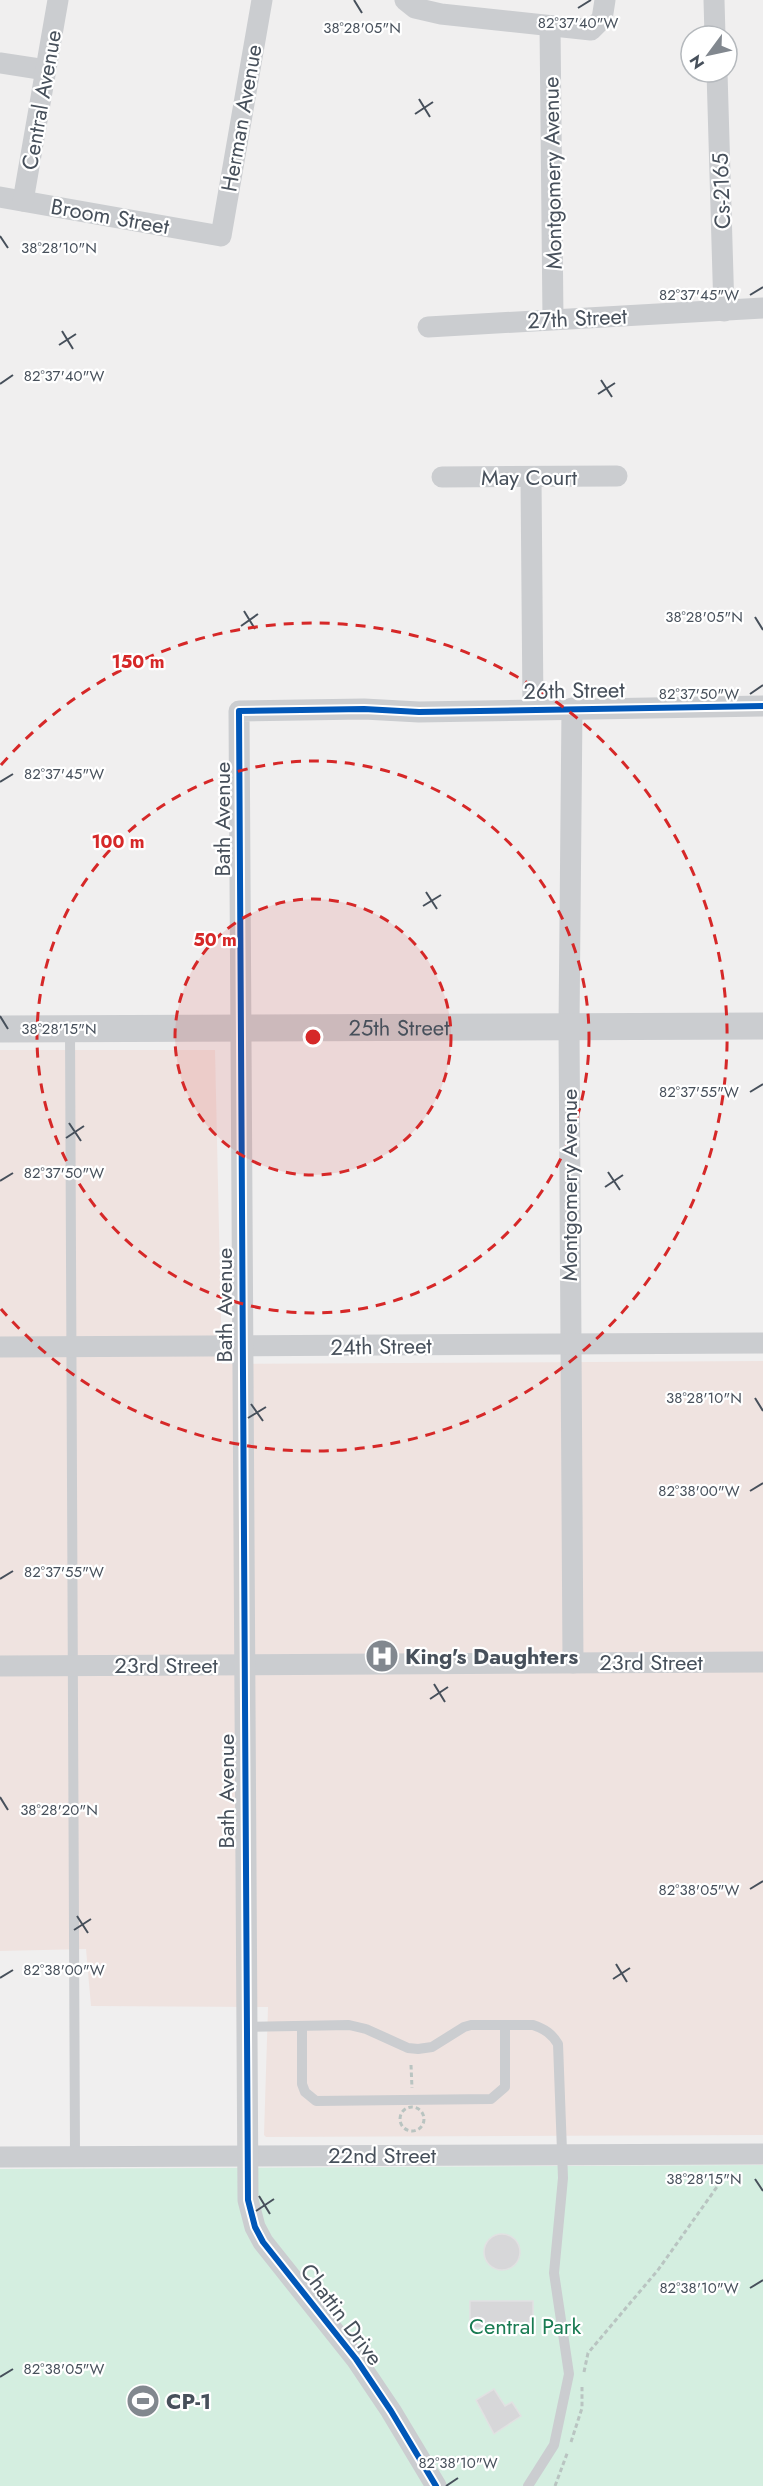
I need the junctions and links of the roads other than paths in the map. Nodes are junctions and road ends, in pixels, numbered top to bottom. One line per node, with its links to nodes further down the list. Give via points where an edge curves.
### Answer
1 (58, 0): 9 (street, Central Avenue)
2 (262, 0): 13 (street, Herman Avenue)
3 (605, 0): 7 (street, via 602,19 591,30)
4 (714, 0): 6 (street)
5 (407, 1): 7 (street, via 415,8 441,14)
6 (715, 24)
7 (550, 26): 16 (street, Montgomery Avenue)
8 (0, 63): 9 (street)
9 (46, 70): 12 (street, Central Avenue)
10 (717, 84): 15 (street, Cs-2165)
11 (0, 196): 12 (street, Broom Street)
12 (23, 201): 13 (street, Broom Street)
13 (221, 236)
14 (763, 308): 15 (street, 27th Street)
15 (724, 311): 16 (street, 27th Street)
16 (553, 320): 17 (street, 27th Street)
17 (428, 327)
18 (617, 476): 20 (street, May Court)
19 (442, 477): 20 (street, May Court)
20 (531, 478): 23 (street)
21 (763, 706): 22 (street, 26th Street)
22 (572, 708): 23 (street, 26th Street); 26 (street, Montgomery Avenue)
23 (532, 709): 24 (street, 26th Street)
24 (494, 710): 29 (street, Bath Avenue, via 239,711)
25 (763, 1026): 26 (street, 25th Street)
26 (569, 1027): 29 (street, 25th Street); 31 (street, Montgomery Avenue)
27 (0, 1029): 28 (street, 25th Street)
28 (70, 1029): 29 (street, 25th Street); 32 (lane)
29 (240, 1029): 34 (street, Bath Avenue)
30 (763, 1343): 31 (street, 24th Street)
31 (570, 1344): 34 (street, 24th Street); 36 (street, Montgomery Avenue)
32 (72, 1346): 33 (street, 24th Street); 34 (street, 24th Street); 39 (lane)
33 (0, 1347)
34 (243, 1347): 37 (street, Bath Avenue)
35 (763, 1662): 36 (street, 23rd Street)
36 (573, 1663): 37 (street, 23rd Street)
37 (244, 1665): 39 (street, 23rd Street); 42 (street, Bath Avenue)
38 (0, 1666): 39 (street, 23rd Street)
39 (74, 1666): 45 (lane)
40 (505, 2025): 41 (lane, via 464,2027 441,2043 418,2049 349,2025); 41 (lane, via 505,2087 492,2099 316,2101 302,2084); 46 (lane, via 543,2028 558,2044)
41 (302, 2026): 42 (lane)
42 (246, 2027): 44 (street, Bath Avenue)
43 (763, 2154): 46 (street, 22nd Street)
44 (246, 2155): 45 (street, 22nd Street); 46 (street, 22nd Street); 48 (street, Chattin Drive, via 248,2200 263,2242 356,2360)
45 (75, 2156): 47 (street, 22nd Street)
46 (563, 2156): 49 (lane, via 554,2273 569,2374 554,2445)
47 (0, 2157)
48 (436, 2486)
49 (528, 2486)

